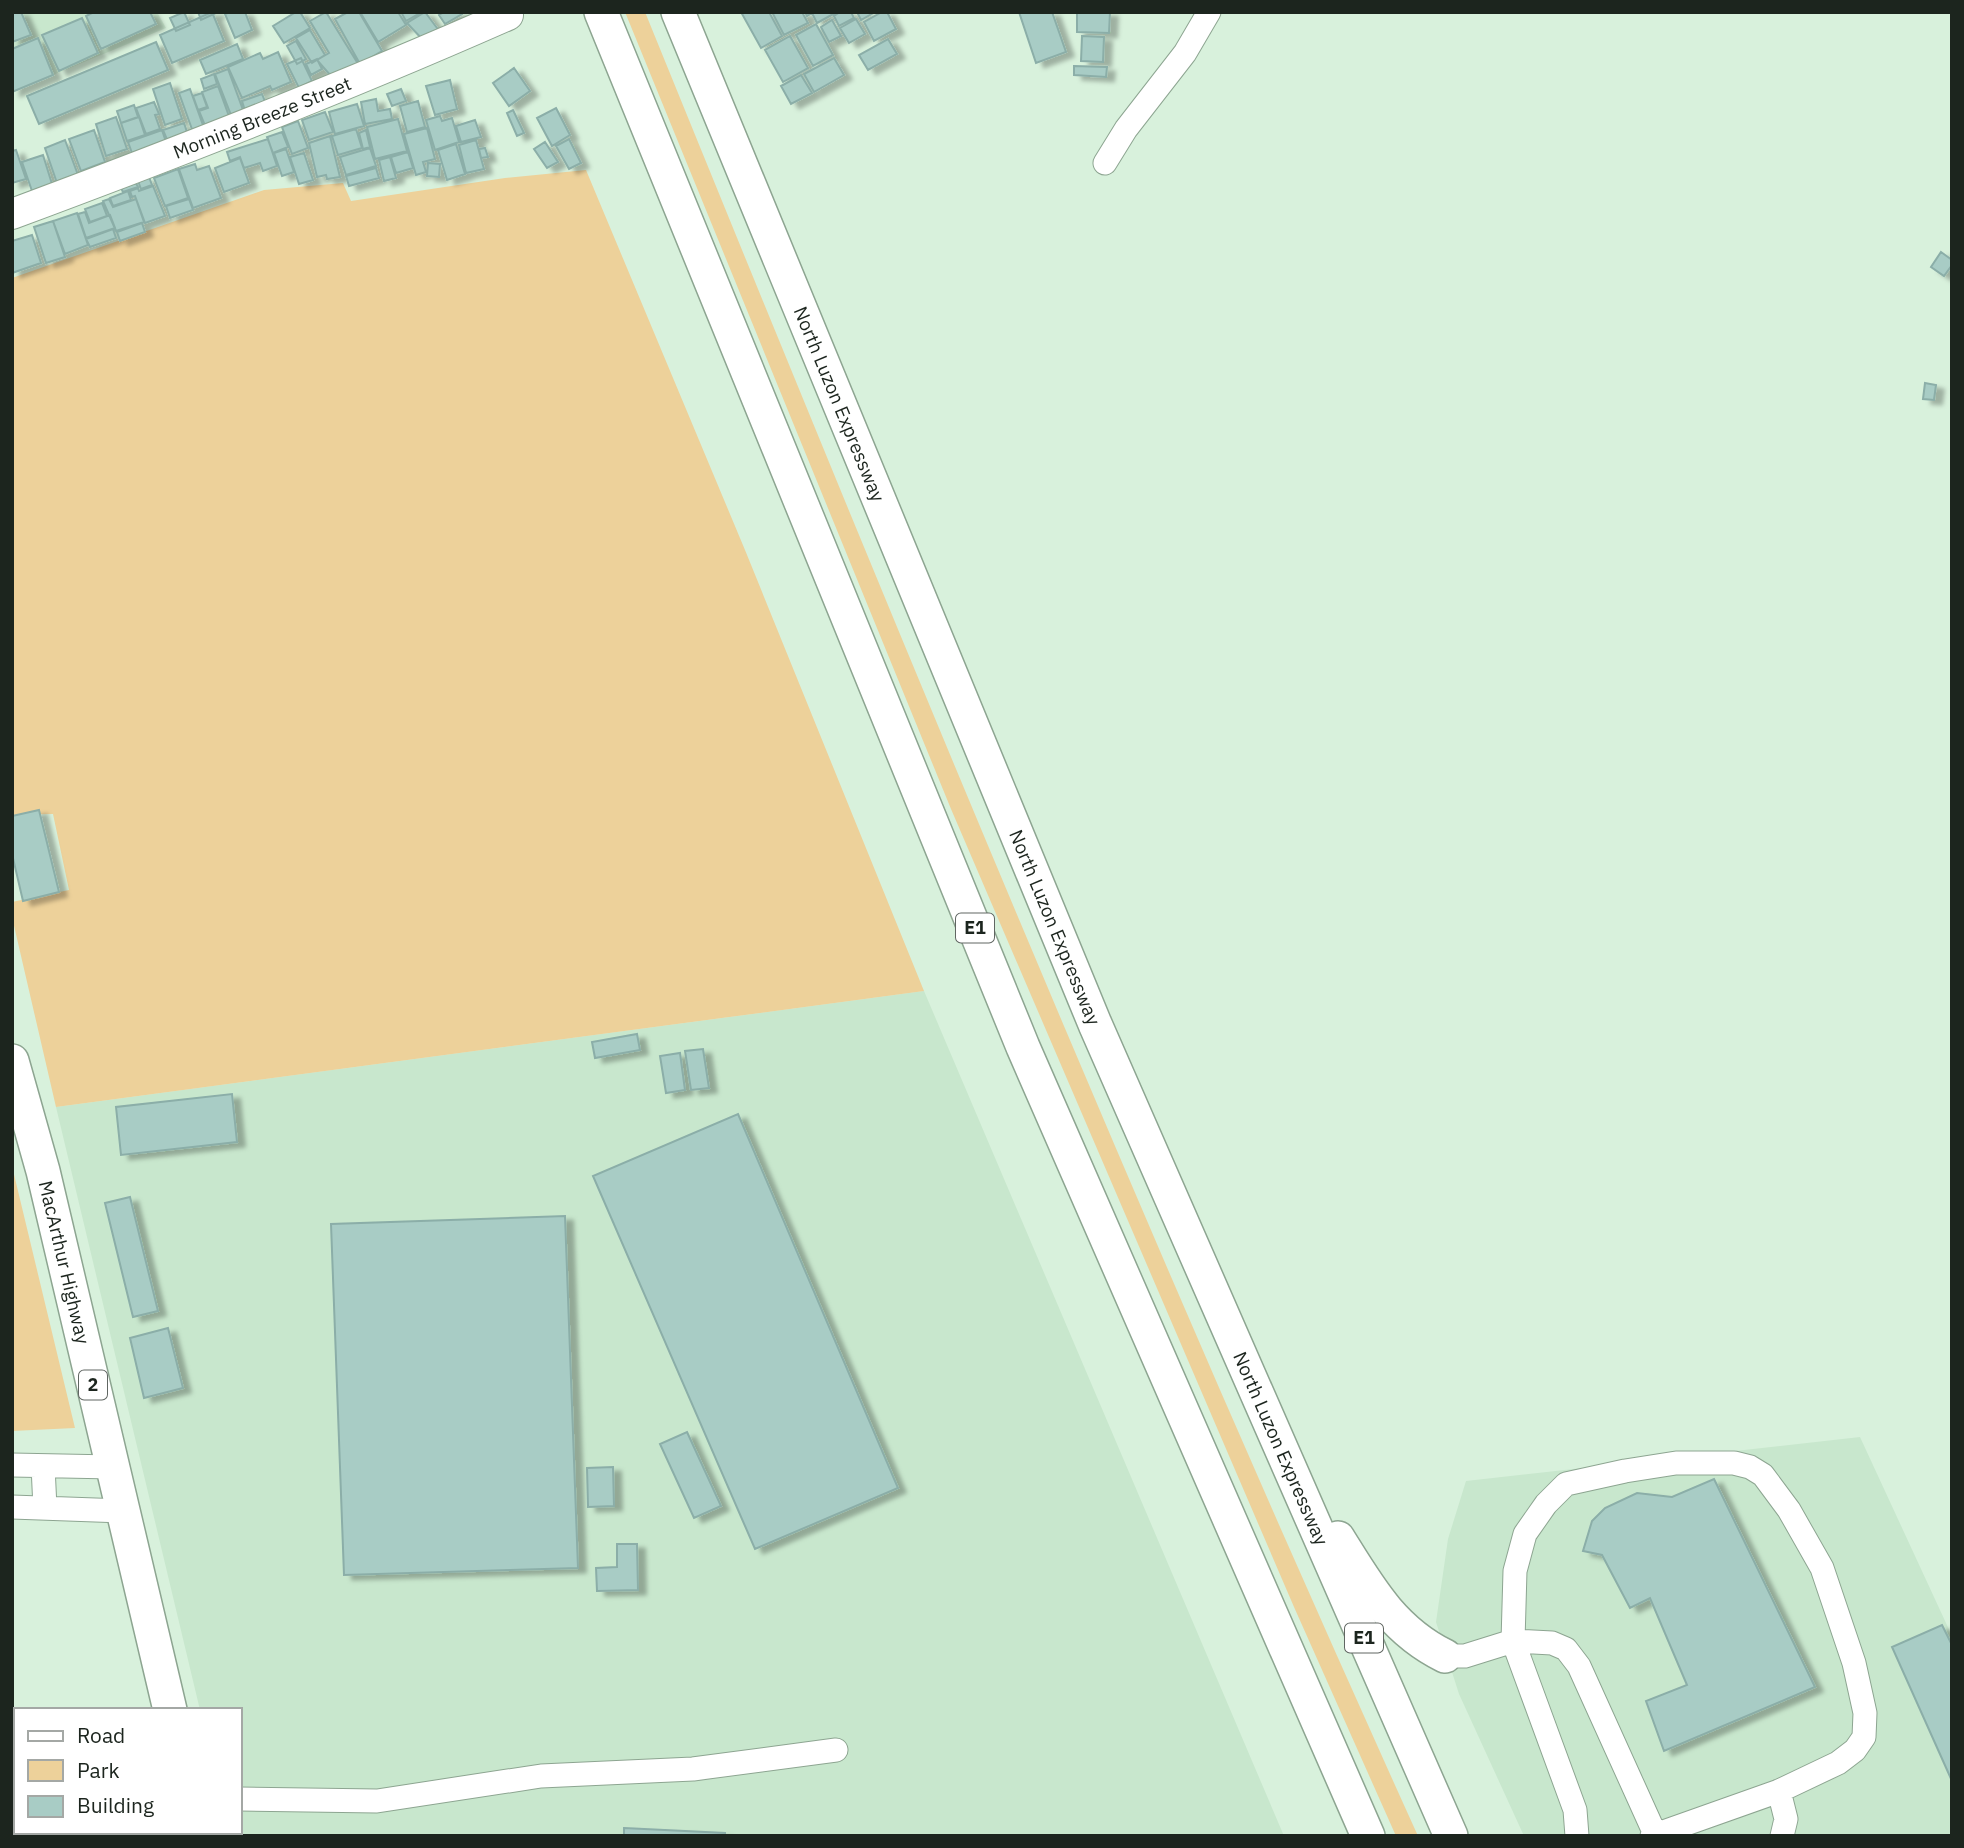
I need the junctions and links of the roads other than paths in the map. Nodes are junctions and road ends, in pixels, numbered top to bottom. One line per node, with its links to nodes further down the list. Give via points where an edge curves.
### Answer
1 (601, 12): 23 (highway, E1, via 1023,1047)
2 (678, 12): 9 (highway, North Luzon Expressway / E1, via 1034,880)
3 (1209, 12): 6 (street)
4 (508, 15): 5 (main road, Morning Breeze Street)
5 (474, 20): 7 (main road, Morning Breeze Street, via 331,91)
6 (1105, 163)
7 (12, 214)
8 (12, 1061): 12 (highway, MacArthur Highway / 2, via 43,1171)
9 (1277, 1441): 17 (highway, via 1384,1610 1422,1645); 24 (highway, North Luzon Expressway / E1)
10 (12, 1465): 11 (street)
11 (43, 1466): 12 (street); 14 (street)
12 (113, 1467): 15 (highway, MacArthur Highway / 2)
13 (12, 1507): 14 (street)
14 (46, 1508): 15 (street)
15 (123, 1511): 18 (highway, MacArthur Highway / 2)
16 (1513, 1640): 17 (street, via 1465,1656); 20 (street, via 1515,1571 1525,1534 1566,1484 1706,1461 1750,1467 1763,1475 1789,1510 1822,1568 1854,1663 1865,1713 1864,1737 1855,1750); 22 (street, via 1552,1643 1566,1649 1579,1666); 25 (street, via 1574,1810)
17 (1445, 1656)
18 (170, 1708)
19 (836, 1750): 21 (street, via 693,1769 541,1776 377,1801)
20 (1779, 1791): 22 (street); 26 (street, via 1786,1819)
21 (242, 1799)
22 (1654, 1835)
23 (1368, 1836)
24 (1451, 1836)
25 (1577, 1836)
26 (1782, 1836)

